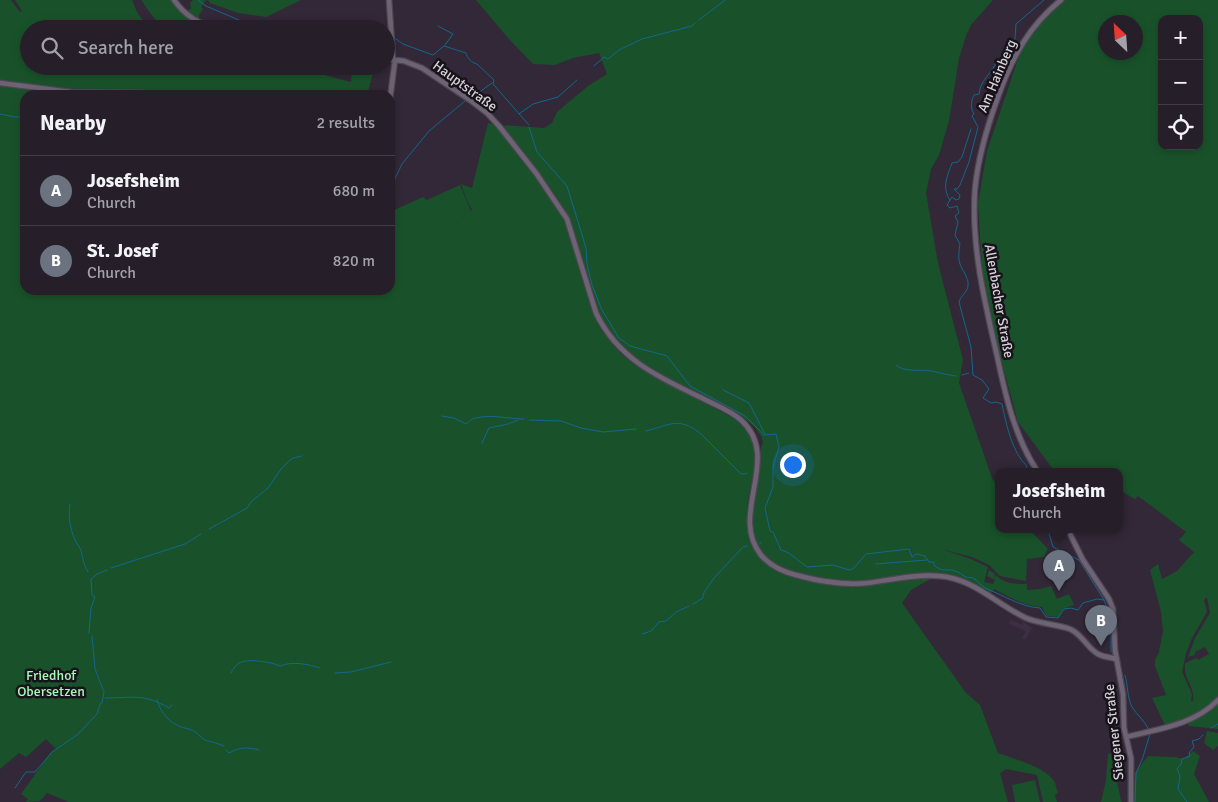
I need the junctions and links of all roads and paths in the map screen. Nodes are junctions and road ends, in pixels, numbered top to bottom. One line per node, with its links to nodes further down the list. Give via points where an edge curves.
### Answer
1 (174, 0): 4 (main road)
2 (389, 0): 5 (main road)
3 (1061, 0): 11 (main road, Am Hainberg, via 1034,25 1015,57 1002,85)
4 (194, 20)
5 (390, 20)
6 (395, 60): 14 (main road, Hauptstraße, via 422,68 470,100 487,113 519,151 567,220 596,313 612,339 627,355 676,386 733,414 748,427 757,446 758,467 750,523 758,551 767,561 791,574 830,582 865,583 932,575 958,580 1027,618 1070,630 1098,654)
7 (392, 75): 10 (main road)
8 (0, 83): 9 (main road)
9 (55, 90)
10 (391, 90)
11 (978, 173): 12 (main road, Allenbacher Straße, via 975,215 980,268 998,363 1017,431)
12 (1036, 468)
13 (1070, 533): 14 (main road, via 1113,609)
14 (1116, 659): 16 (main road, Siegener Straße, via 1124,694)
15 (1218, 700): 16 (main road, via 1195,718)
16 (1126, 737): 17 (main road, Siegener Straße, via 1131,758)
17 (1130, 802)

